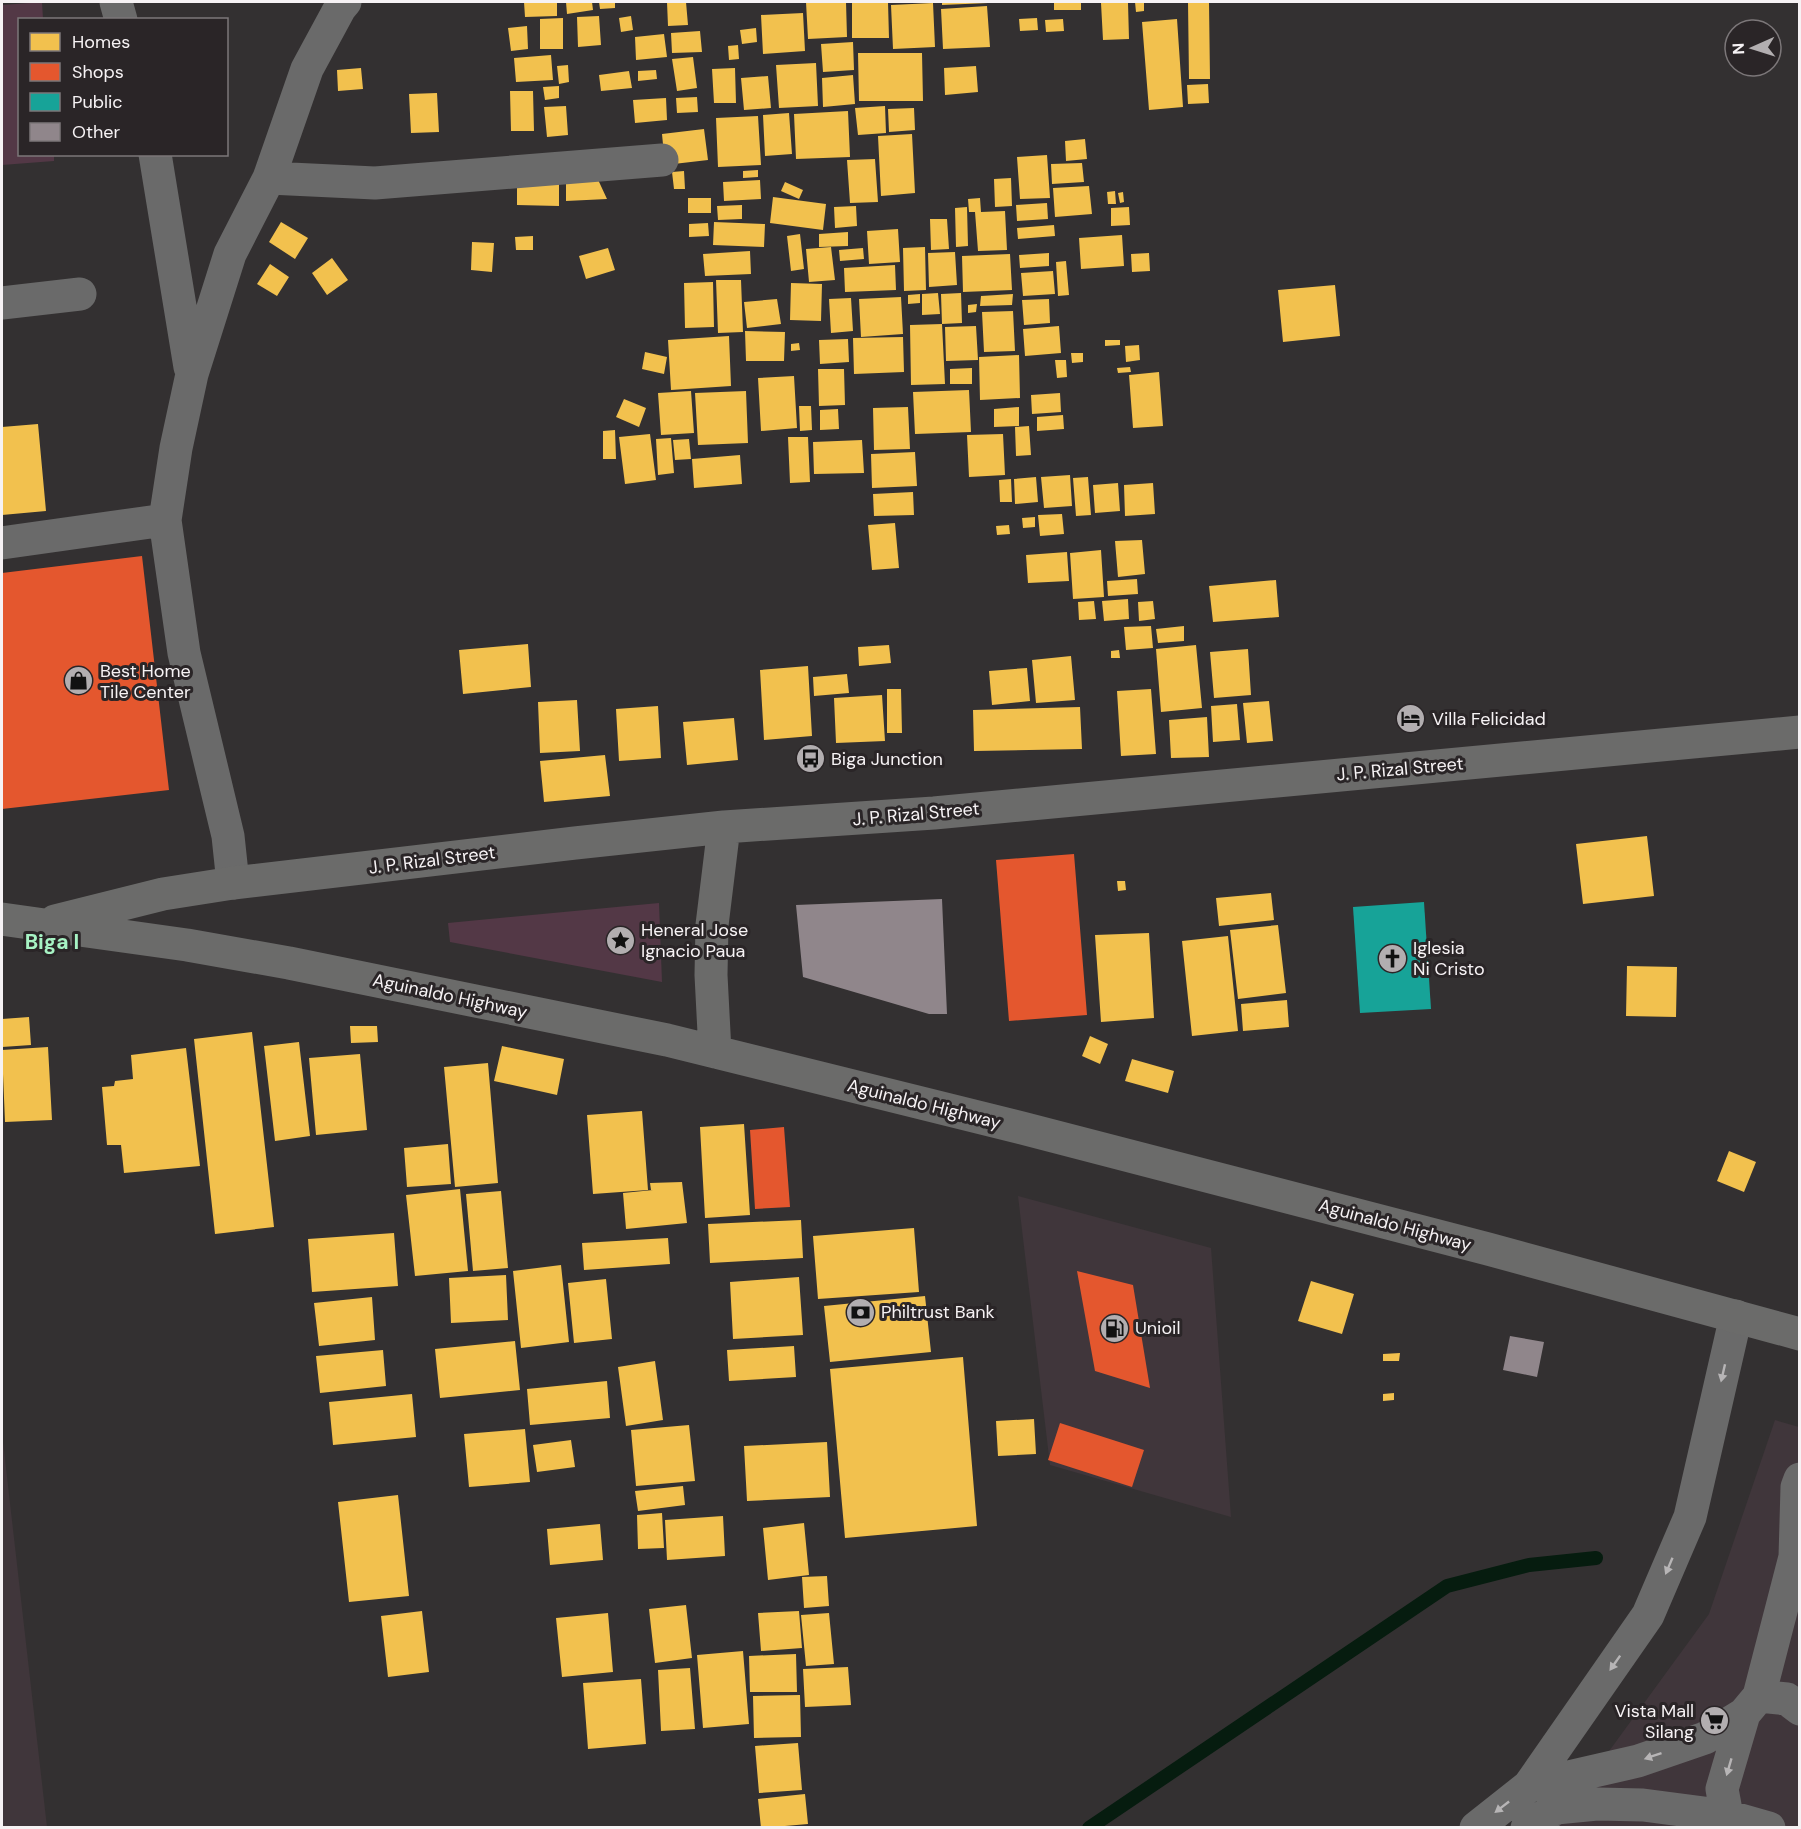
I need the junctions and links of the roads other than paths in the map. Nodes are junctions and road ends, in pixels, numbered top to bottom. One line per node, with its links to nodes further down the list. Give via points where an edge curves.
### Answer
1 (116, 2): 3 (street)
2 (345, 2): 6 (street, via 307,69)
3 (120, 18)
4 (155, 156): 9 (street)
5 (662, 160): 6 (street, via 375,183)
6 (269, 178): 9 (street, via 230,254)
7 (80, 294): 8 (street)
8 (2, 303)
9 (192, 374): 10 (street)
10 (165, 520): 11 (street); 14 (street, via 184,653 228,836)
11 (2, 543)
12 (1800, 732): 13 (main road, J. P. Rizal Street, via 946,812)
13 (724, 827): 14 (main road, J. P. Rizal Street); 18 (main road, via 712,925)
14 (233, 883): 16 (main road, J. P. Rizal Street, via 163,894)
15 (2, 919): 16 (main road, Aguinaldo Highway)
16 (37, 926): 17 (main road, Aguinaldo Highway); 18 (main road, Aguinaldo Highway, via 289,963)
17 (2, 936)
18 (715, 1052): 19 (main road, Aguinaldo Highway)
19 (1736, 1316): 20 (main road, Aguinaldo Highway); 25 (street, one-way to 25, via 1690,1517 1648,1615)
20 (1800, 1334)
21 (1800, 1479): 22 (street)
22 (1797, 1553): 23 (street)
23 (1752, 1705): 24 (street, via 1787,1699); 25 (street, one-way to 25, via 1705,1738 1638,1761); 26 (street, one-way to 26, via 1722,1789)
24 (1800, 1709)
25 (1528, 1786): 27 (street, one-way to 27)
26 (1727, 1816): 28 (street, via 1643,1804 1597,1804 1556,1808); 29 (street)
27 (1476, 1827)
28 (1527, 1827)
29 (1769, 1827)

